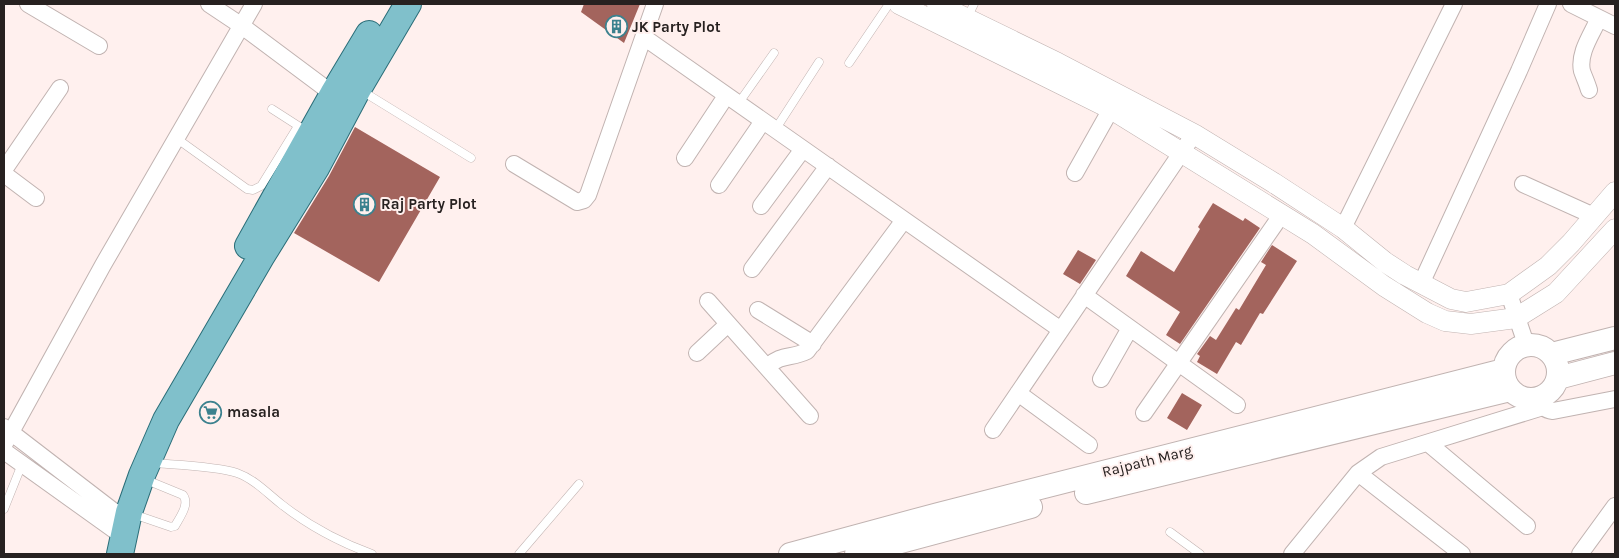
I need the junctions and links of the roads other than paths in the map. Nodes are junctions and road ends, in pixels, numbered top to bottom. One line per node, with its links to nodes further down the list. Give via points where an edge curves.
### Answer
1 (28, 4): 18 (street)
2 (209, 4): 15 (street)
3 (254, 4): 15 (street)
4 (387, 4): 24 (main road)
5 (408, 4): 24 (main road)
6 (656, 4): 17 (street)
7 (889, 4): 21 (lane)
8 (899, 4): 14 (street)
9 (937, 4): 14 (street)
10 (1454, 4): 49 (street)
11 (1548, 4): 52 (street)
12 (1571, 4): 13 (street)
13 (1596, 12): 16 (street); 23 (street, via 1581,62)
14 (967, 19): 27 (street); 30 (street)
15 (242, 26): 24 (street); 31 (street)
16 (1615, 26)
17 (644, 38): 25 (street); 36 (street, via 584,200 577,202)
18 (99, 46)
19 (774, 53): 25 (lane)
20 (819, 62): 28 (lane)
21 (849, 63)
22 (60, 88): 38 (street)
23 (1589, 90)
24 (346, 91): 29 (main road); 34 (lane); 83 (main road, via 316,168 166,420)
25 (732, 100): 28 (street); 35 (street)
26 (272, 109): 29 (lane)
27 (1111, 109): 33 (street); 39 (street)
28 (769, 125): 32 (street); 42 (street)
29 (304, 130): 31 (lane, via 261,186 253,190 247,189); 88 (main road, via 142,431 127,467)
30 (1194, 134): 33 (street); 49 (street)
31 (176, 138): 80 (street)
32 (803, 149): 37 (street); 45 (street)
33 (1182, 152): 46 (street); 54 (street)
34 (471, 158)
35 (685, 158)
36 (514, 164)
37 (828, 166): 48 (street); 51 (street)
38 (4, 170)
39 (1075, 173)
40 (4, 174): 44 (street)
41 (1523, 184): 47 (street)
42 (719, 185)
43 (1615, 192): 47 (street)
44 (36, 198)
45 (761, 206)
46 (1282, 214): 57 (street, via 1384,286 1445,321 1471,324); 66 (street)
47 (1594, 216): 53 (street, via 1548,266)
48 (904, 220): 60 (street); 62 (street)
49 (1343, 228): 52 (street, via 1385,262)
50 (1615, 229): 57 (street, via 1556,293)
51 (752, 269)
52 (1421, 284): 53 (street, via 1451,299 1466,302)
53 (1509, 294): 57 (street)
54 (1084, 295): 59 (street); 60 (street)
55 (708, 301): 58 (street)
56 (758, 310): 62 (street)
57 (1516, 318): 63 (street)
58 (728, 324): 64 (street); 68 (street)
59 (1130, 328): 66 (street); 70 (street)
60 (1061, 330): 72 (street)
61 (1615, 338): 65 (main road)
62 (813, 344): 68 (street, via 807,351 775,360)
63 (1526, 344): 65 (main road, via 1539,345); 71 (main road, via 1513,351 1505,363)
64 (697, 353)
65 (1552, 354): 69 (main road, via 1558,364)
66 (1179, 363): 75 (street); 76 (street)
67 (1615, 363): 69 (main road)
68 (767, 367): 77 (street)
69 (1558, 378): 74 (main road)
70 (1101, 379)
71 (1507, 380): 74 (main road, via 1523,398); 95 (main road, Rajpath Marg, via 938,514); 96 (main road, Rajpath Marg)
72 (1018, 392): 78 (street); 81 (street)
73 (1615, 399): 74 (street, via 1553,411 1546,410)
74 (1541, 403): 79 (street)
75 (1237, 405)
76 (1144, 413)
77 (810, 416)
78 (993, 430)
79 (1428, 443): 84 (street, via 1381,457); 89 (street)
80 (5, 444): 82 (street); 88 (street)
81 (1089, 445)
82 (22, 464): 87 (lane); 88 (street)
83 (145, 471): 88 (main road); 88 (lane, via 183,495 186,504 175,526); 91 (lane, via 224,470 244,476 316,528)
84 (1358, 473): 98 (street); 99 (street)
85 (579, 484): 94 (lane)
86 (1615, 506): 100 (street)
87 (4, 509)
88 (120, 526): 92 (main road)
89 (1527, 526)
90 (1170, 532): 97 (lane)
91 (363, 553): 93 (lane)
92 (102, 554)
93 (372, 554)
94 (519, 554)
95 (790, 554)
96 (856, 554)
97 (1200, 554)
98 (1292, 554)
99 (1462, 554)
100 (1580, 554)

